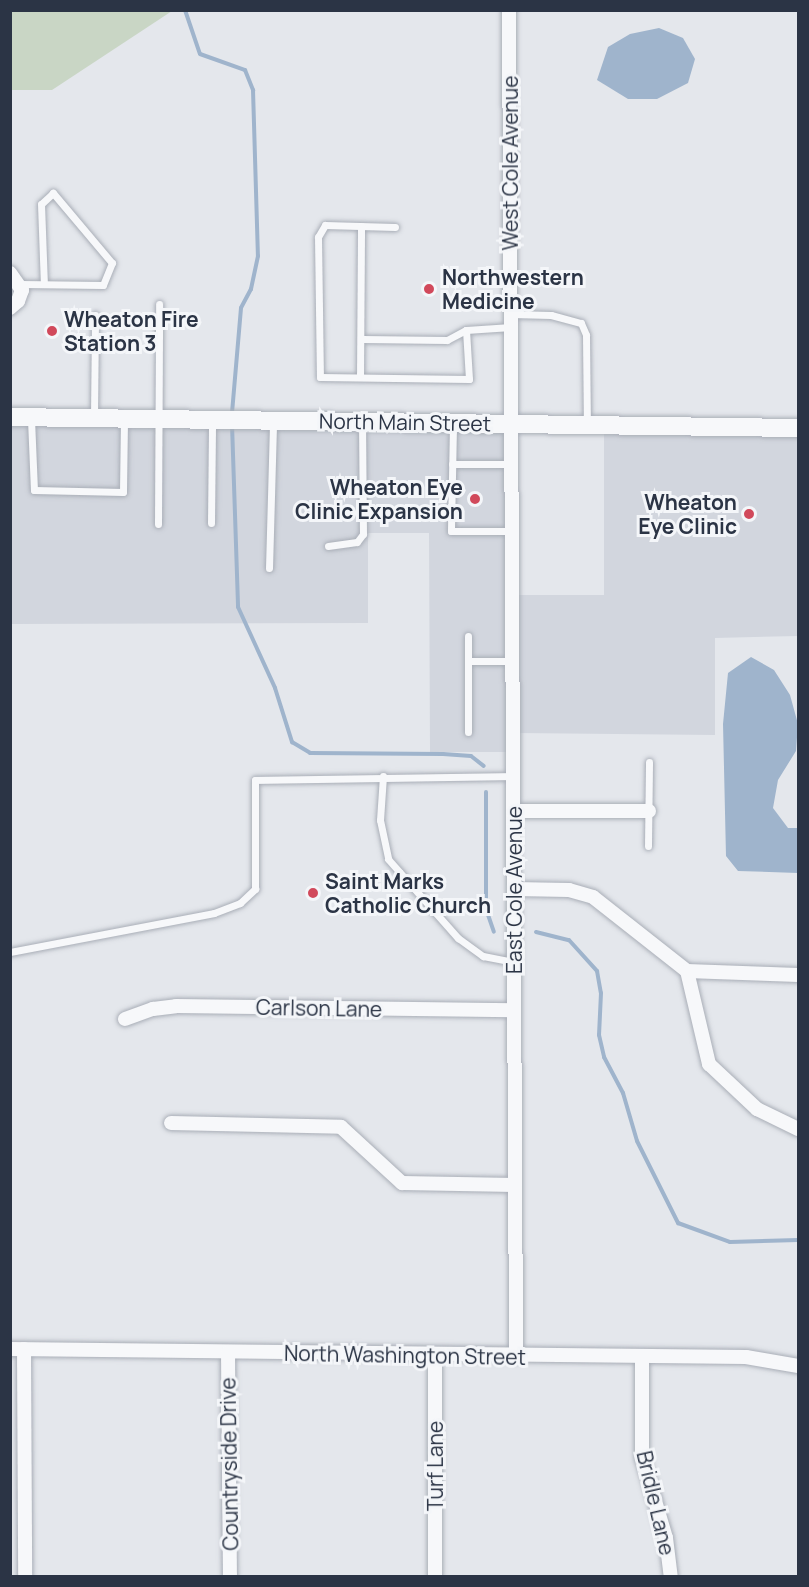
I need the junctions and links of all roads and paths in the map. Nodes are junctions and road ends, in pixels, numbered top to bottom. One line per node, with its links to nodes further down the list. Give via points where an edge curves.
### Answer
1 (509, 10): 10 (street, West Cole Avenue)
2 (361, 226): 3 (lane); 12 (lane); 13 (lane, via 325,225 318,237 320,377)
3 (394, 227)
4 (10, 273): 5 (street)
5 (21, 284): 6 (lane); 8 (street, via 21,296)
6 (44, 284): 6 (lane, via 103,285 112,263 53,192 41,204)
7 (159, 304): 18 (lane)
8 (10, 308)
9 (95, 315): 16 (lane)
10 (511, 320): 11 (lane); 23 (street, West Cole Avenue); 24 (lane, via 551,315 581,323 586,335)
11 (466, 330): 12 (lane, via 447,340); 13 (lane, via 469,379)
12 (362, 339): 13 (lane)
13 (360, 377)
14 (10, 417): 15 (street, North Main Street)
15 (31, 417): 16 (street, North Main Street); 17 (lane, via 34,490 123,492)
16 (94, 417): 17 (street, North Main Street)
17 (124, 418): 18 (street, North Main Street)
18 (159, 418): 19 (street, North Main Street); 29 (lane)
19 (215, 419): 20 (street, North Main Street); 28 (lane)
20 (273, 419): 21 (street, North Main Street); 32 (lane)
21 (362, 421): 22 (street, North Main Street); 31 (lane, via 363,534 357,542)
22 (453, 423): 23 (street, North Main Street); 26 (lane)
23 (511, 424): 24 (street, North Main Street); 27 (street, East Cole Avenue)
24 (586, 425): 25 (street, North Main Street)
25 (798, 428)
26 (452, 464): 27 (lane); 30 (lane, via 451,531)
27 (511, 464): 30 (street, East Cole Avenue)
28 (211, 523)
29 (158, 524)
30 (512, 531): 35 (street, East Cole Avenue)
31 (328, 546)
32 (269, 568)
33 (468, 636): 34 (lane)
34 (468, 661): 35 (lane); 36 (lane)
35 (513, 661): 39 (street, East Cole Avenue)
36 (468, 732)
37 (649, 762): 41 (lane)
38 (382, 776): 39 (lane); 44 (lane, via 255,780 255,889 240,903 214,913); 45 (lane, via 380,820 388,859 458,938 483,956)
39 (513, 776): 40 (street, East Cole Avenue)
40 (513, 811): 41 (street); 43 (street, East Cole Avenue)
41 (648, 811): 42 (lane)
42 (648, 846)
43 (514, 889): 45 (street, East Cole Avenue); 46 (street, via 569,890 592,897)
44 (10, 952)
45 (514, 962): 48 (street, East Cole Avenue)
46 (687, 971): 47 (street); 51 (street, via 709,1064 757,1109)
47 (798, 975)
48 (514, 1010): 49 (street, Carlson Lane, via 176,1006); 52 (street, East Cole Avenue)
49 (126, 1019)
50 (171, 1123): 52 (street, via 341,1127 402,1183)
51 (798, 1129)
52 (515, 1185): 56 (street, East Cole Avenue)
53 (17, 1349): 54 (street, North Washington Street); 59 (street)
54 (228, 1352): 55 (street, North Washington Street); 60 (street, Countryside Drive)
55 (435, 1355): 56 (street, North Washington Street); 61 (street, Turf Lane)
56 (516, 1356): 57 (street, North Washington Street)
57 (642, 1358): 58 (street, North Washington Street, via 746,1357); 62 (street, Bridle Lane, via 642,1457 666,1538)
58 (798, 1366)
59 (25, 1576)
60 (230, 1576)
61 (435, 1576)
62 (671, 1576)

